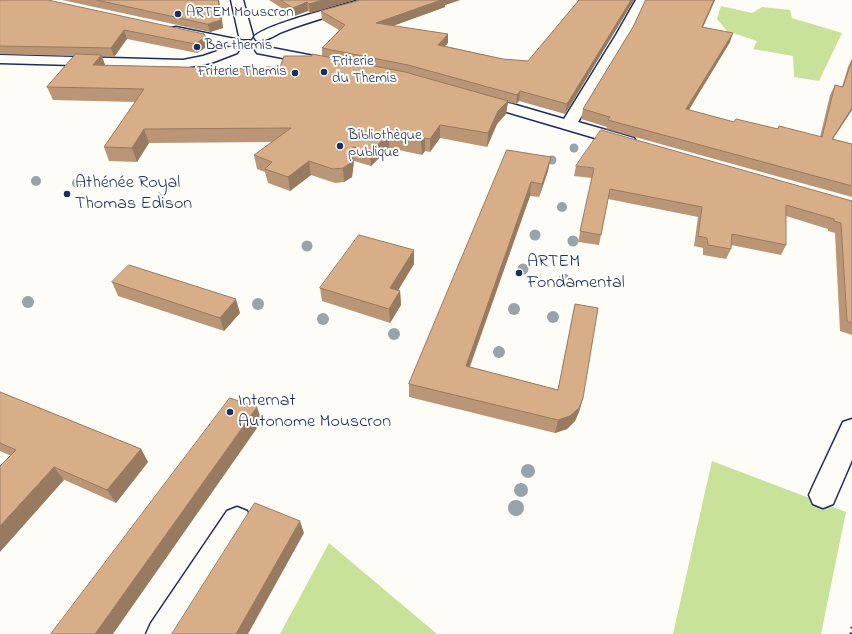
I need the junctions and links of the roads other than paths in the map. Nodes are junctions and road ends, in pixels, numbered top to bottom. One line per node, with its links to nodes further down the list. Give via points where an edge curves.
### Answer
1 (237, 0): 5 (street)
2 (372, 0): 7 (street, via 278,29)
3 (642, 0): 11 (street)
4 (166, 28): 6 (street)
5 (246, 36): 6 (street, via 238,38); 7 (street)
6 (231, 46): 7 (street); 8 (street, via 206,60 183,64)
7 (254, 48): 9 (street)
8 (0, 59)
9 (336, 64)
10 (467, 96): 11 (street)
11 (568, 125): 12 (street)
12 (640, 145)
13 (852, 430): 14 (street)
14 (823, 494)
15 (237, 520): 16 (street)
16 (162, 634)

